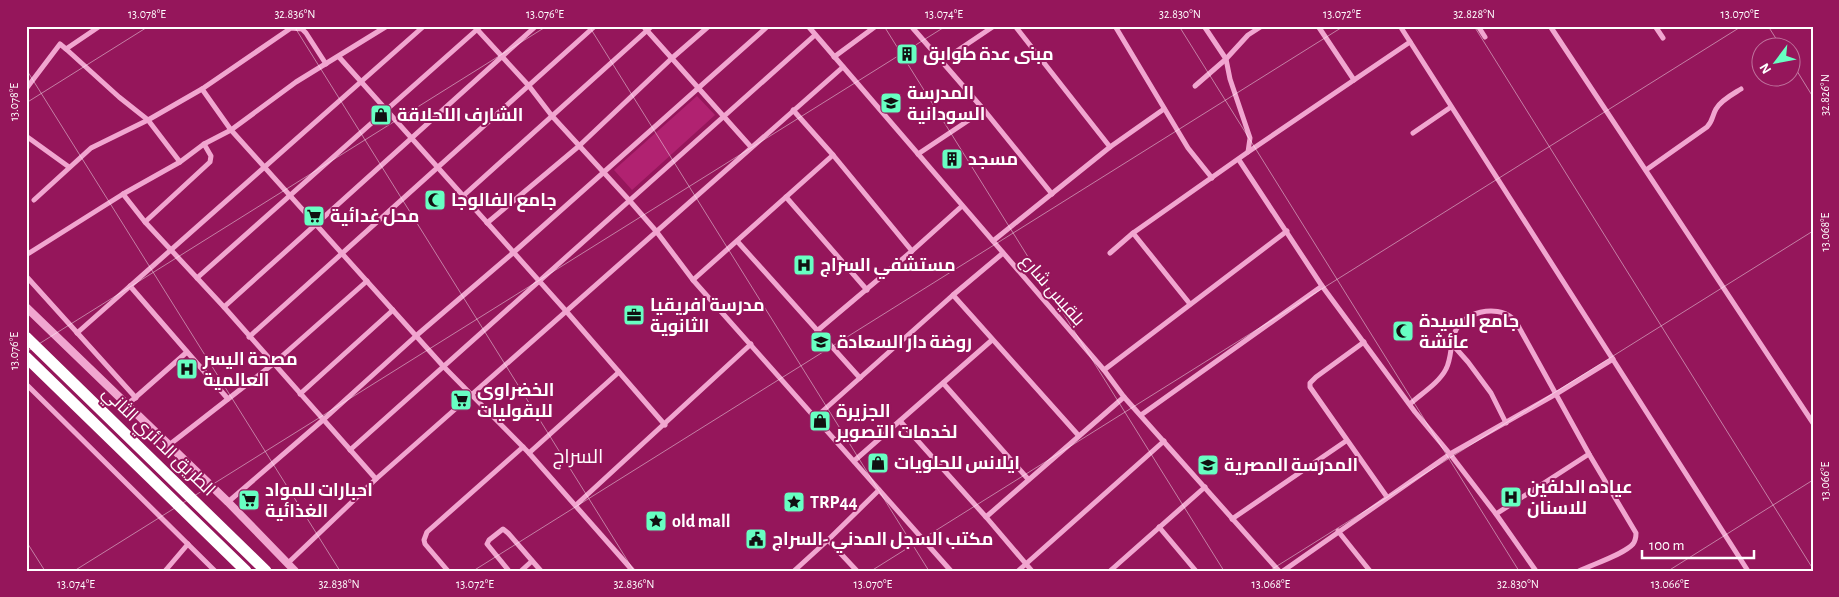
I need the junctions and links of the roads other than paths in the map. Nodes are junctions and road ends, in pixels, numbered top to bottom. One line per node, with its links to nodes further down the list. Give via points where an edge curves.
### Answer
1 (100, 26): 28 (street)
2 (387, 26): 29 (street)
3 (424, 26): 38 (street)
4 (536, 26): 30 (street)
5 (595, 26): 39 (street)
6 (652, 26): 23 (street)
7 (709, 26): 32 (street)
8 (768, 26): 43 (street)
9 (808, 26): 24 (street, بلقيس شارع)
10 (876, 26): 31 (street)
11 (912, 26): 34 (street)
12 (994, 26): 34 (street)
13 (1014, 26): 60 (street)
14 (1204, 26): 33 (street)
15 (1262, 26): 33 (street, via 1239,43)
16 (1318, 26): 37 (street)
17 (1400, 26): 27 (street)
18 (1478, 26): 25 (street)
19 (1550, 26): 69 (street)
20 (1655, 26): 26 (street)
21 (477, 27): 30 (street); 47 (street)
22 (1116, 27): 46 (street)
23 (645, 29): 32 (street); 50 (street)
24 (815, 35): 31 (street, بلقيس شارع); 51 (street)
25 (1485, 37)
26 (1663, 38)
27 (1410, 42): 37 (street); 45 (street)
28 (66, 49): 41 (street, via 60,44); 52 (street)
29 (339, 57): 35 (street); 38 (street)
30 (502, 57): 39 (street); 56 (street)
31 (834, 57): 36 (street, بلقيس شارع)
32 (671, 58): 43 (street); 58 (street)
33 (1226, 59): 40 (street); 61 (street, via 1250,138)
34 (942, 61): 49 (street)
35 (326, 64): 42 (street, via 306,32 291,28); 53 (street)
36 (843, 66): 48 (street); 62 (street, بلقيس شارع)
37 (1354, 80): 61 (street)
38 (361, 82): 47 (street); 67 (street)
39 (529, 86): 50 (street); 68 (street)
40 (1195, 86)
41 (26, 89)
42 (202, 89): 52 (street); 53 (street)
43 (699, 89): 51 (street); 70 (street)
44 (1741, 89): 69 (street, via 1716,108 1711,123)
45 (1452, 107): 54 (street); 120 (street)
46 (1164, 109): 60 (street); 71 (street, via 1188,148)
47 (386, 110): 56 (street); 74 (street)
48 (793, 110): 59 (street); 63 (street)
49 (984, 110): 62 (street); 73 (street)
50 (552, 116): 58 (street); 75 (street)
51 (724, 117): 59 (street); 78 (street)
52 (148, 120): 65 (street); 66 (street, via 91,148)
53 (231, 130): 57 (street); 67 (street)
54 (1413, 133)
55 (26, 136): 66 (street)
56 (412, 139): 68 (street); 82 (street)
57 (204, 144): 65 (street); 80 (street, via 211,156 210,162)
58 (579, 146): 70 (street); 81 (street)
59 (751, 147): 83 (street)
60 (1110, 147): 73 (street)
61 (1248, 152): 64 (street)
62 (918, 154): 79 (street, بلقيس شارع)
63 (833, 155): 76 (street); 89 (street)
64 (1239, 160): 71 (street); 84 (street)
65 (180, 162): 72 (street)
66 (68, 167): 77 (street)
67 (264, 167): 74 (street); 88 (street)
68 (438, 168): 75 (street); 92 (street)
69 (1646, 170): 141 (street)
70 (603, 172): 78 (street); 90 (street)
71 (1212, 178): 85 (street)
72 (123, 194): 80 (street); 94 (street)
73 (1052, 194): 87 (street)
74 (290, 196): 82 (street); 96 (street)
75 (463, 196): 81 (street)
76 (786, 197): 86 (street); 102 (street)
77 (34, 200)
78 (630, 200): 83 (street); 99 (street)
79 (962, 206): 87 (street, بلقيس شارع); 89 (street)
80 (145, 222): 88 (street)
81 (487, 223): 90 (street)
82 (316, 225): 92 (street); 106 (street)
83 (656, 231): 97 (street); 108 (street)
84 (1287, 232): 101 (street); 104 (street)
85 (1133, 233): 91 (street); 104 (street)
86 (737, 241): 97 (street); 109 (street)
87 (993, 241): 93 (street, بلقيس شارع)
88 (171, 249): 96 (street); 100 (street)
89 (912, 251): 102 (street)
90 (514, 252): 99 (street); 111 (street)
91 (1110, 252)
92 (342, 253): 98 (street); 113 (street)
93 (1003, 253): 103 (street); 123 (street, بلقيس شارع)
94 (26, 255)
95 (26, 276): 110 (street)
96 (197, 278): 106 (street)
97 (693, 280): 116 (street)
98 (367, 281): 107 (street); 121 (street)
99 (539, 281): 108 (street); 122 (street)
100 (130, 286): 110 (street); 118 (street)
101 (1322, 286): 115 (street); 136 (street)
102 (867, 290): 109 (street)
103 (953, 295): 114 (street); 125 (street)
104 (1190, 304): 123 (street)
105 (26, 307): 134 (street)
106 (224, 307): 113 (street)
107 (393, 310): 111 (street); 128 (street)
108 (566, 311): 124 (street); 129 (street)
109 (817, 331): 125 (street)
110 (77, 333): 132 (street)
111 (417, 335): 122 (street); 138 (street)
112 (26, 337): 174 (highway, الطريق الدائري الثاني)
113 (249, 337): 121 (street)
114 (992, 340): 126 (street); 143 (street)
115 (1364, 342): 135 (street); 145 (street, via 1310,383 1312,391)
116 (751, 344): 137 (street); 142 (street)
117 (1452, 344): 130 (street, via 1458,325 1468,317 1481,312 1502,313 1512,318 1522,331); 135 (street, via 1442,377); 140 (street, via 1491,393)
118 (187, 352): 132 (street); 133 (street)
119 (26, 358): 173 (highway, الطريق الدائري الثاني)
120 (1613, 359): 130 (street); 193 (street)
121 (273, 364): 128 (street); 133 (street)
122 (444, 367): 129 (street); 148 (street)
123 (1104, 370): 131 (street, بلقيس شارع)
124 (619, 372): 142 (street); 149 (street)
125 (860, 378): 137 (street)
126 (943, 383): 139 (street); 154 (street)
127 (26, 384): 166 (street)
128 (300, 394): 138 (street)
129 (472, 394): 147 (street); 153 (street)
130 (1556, 394): 140 (street); 151 (street)
131 (1124, 397): 136 (street, بلقيس شارع); 143 (street)
132 (136, 398): 134 (street)
133 (228, 399): 146 (street)
134 (128, 404): 146 (street)
135 (1410, 404): 150 (street)
136 (1141, 415): 144 (street, بلقيس شارع)
137 (816, 417): 152 (street)
138 (323, 420): 148 (street); 158 (street)
139 (900, 421): 152 (street); 161 (street)
140 (1506, 422): 150 (street)
141 (1813, 423)
142 (665, 425): 159 (street)
143 (1079, 436): 154 (street)
144 (1164, 441): 155 (street, بلقيس شارع); 169 (street)
145 (1346, 441): 157 (street); 162 (street)
146 (169, 446): 158 (street)
147 (523, 447): 149 (street); 176 (street, via 427,532 425,544)
148 (350, 450): 153 (street)
149 (529, 453): 159 (street)
150 (1450, 454): 157 (street); 160 (street)
151 (1589, 454): 160 (street); 192 (street, via 1636,532 1636,538 1624,551)
152 (854, 461): 156 (street)
153 (376, 479): 168 (street)
154 (1028, 479): 161 (street)
155 (1205, 487): 162 (street, بلقيس شارع); 163 (street)
156 (879, 490): 165 (street); 183 (street)
157 (1387, 497): 164 (street)
158 (228, 502): 168 (street)
159 (576, 505): 180 (street)
160 (1496, 514): 191 (street)
161 (986, 517): 169 (street)
162 (1232, 519): 188 (street, بلقيس شارع)
163 (1159, 527): 170 (street); 187 (street)
164 (1338, 531): 189 (street); 190 (street)
165 (828, 540): 181 (street); 182 (street)
166 (188, 544): 171 (street); 172 (street)
167 (532, 561): 177 (street, via 505,530 501,530 487,544); 178 (street); 179 (street)
168 (288, 563): 175 (street)
169 (1026, 564): 184 (street); 185 (street)
170 (1118, 568): 186 (street)
171 (166, 571)
172 (215, 571)
173 (246, 571)
174 (266, 571)
175 (295, 571)
176 (448, 571)
177 (509, 571)
178 (521, 571)
179 (541, 571)
180 (633, 571)
181 (794, 571)
182 (857, 571)
183 (952, 571)
184 (1018, 571)
185 (1032, 571)
186 (1110, 571)
187 (1196, 571)
188 (1279, 571)
189 (1283, 571)
190 (1370, 571)
191 (1536, 571)
192 (1579, 571)
193 (1748, 571)

